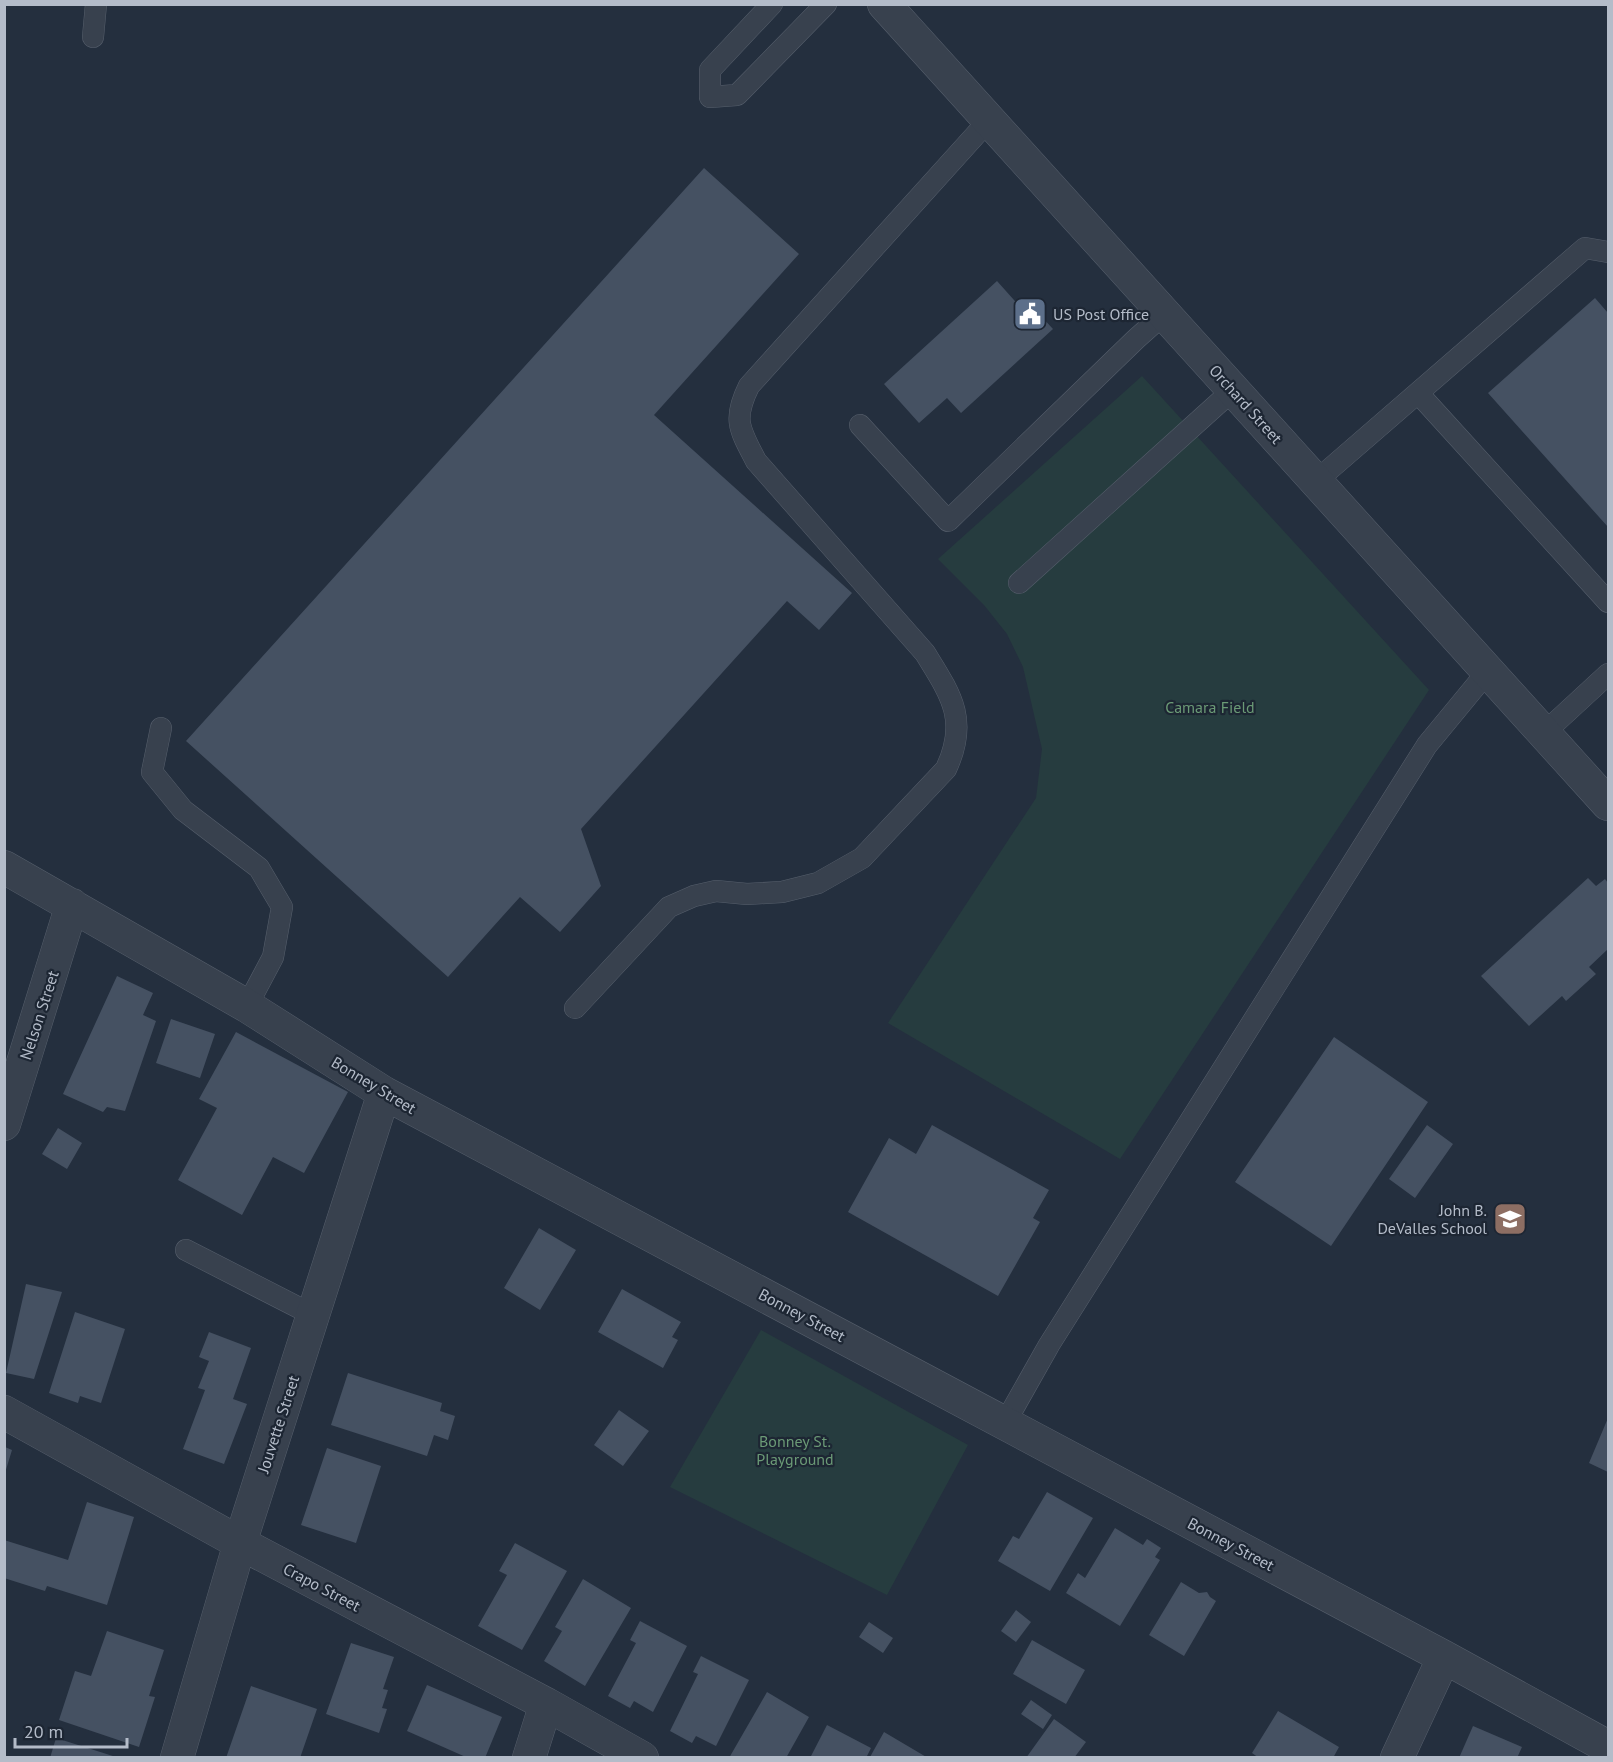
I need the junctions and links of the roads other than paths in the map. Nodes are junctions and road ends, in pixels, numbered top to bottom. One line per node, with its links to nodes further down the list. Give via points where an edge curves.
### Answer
1 (96, 4): 5 (lane)
2 (772, 4): 3 (lane, via 710,70 710,97 737,95)
3 (826, 4)
4 (884, 4): 6 (street, Orchard Street)
5 (93, 37)
6 (989, 120): 8 (street, Orchard Street); 23 (lane, via 749,386 739,411 743,436 756,461 926,652 957,716 958,736 946,769 862,858 818,883 782,892 716,891 669,907)
7 (1608, 252): 10 (lane, via 1585,248)
8 (1164, 314): 9 (street, Orchard Street); 11 (lane, via 948,521)
9 (1233, 390): 12 (street, Orchard Street); 13 (lane)
10 (1418, 393): 12 (lane); 14 (lane)
11 (860, 425)
12 (1316, 481): 15 (street, Orchard Street)
13 (1019, 583)
14 (1608, 602)
15 (1488, 671): 18 (street, Orchard Street); 29 (lane, via 1427,745 1049,1345)
16 (1608, 674): 18 (lane)
17 (161, 728): 22 (lane, via 152,772 183,810 259,868 282,907 273,957)
18 (1544, 733): 19 (street, Orchard Street)
19 (1608, 804)
20 (4, 867): 21 (street, Bonney Street)
21 (72, 905): 22 (street, Bonney Street); 25 (street, Nelson Street)
22 (247, 1005): 24 (street, Bonney Street)
23 (576, 1008)
24 (384, 1093): 27 (street, Jouvette Street); 29 (street, Bonney Street)
25 (4, 1124)
26 (186, 1250): 27 (lane)
27 (313, 1315): 30 (street, Jouvette Street)
28 (4, 1412): 30 (street, Crapo Street)
29 (1005, 1423): 31 (street, Bonney Street)
30 (240, 1544): 32 (street, Crapo Street); 34 (street, Jouvette Street)
31 (1444, 1657): 33 (street, Bonney Street); 37 (street)
32 (546, 1704): 35 (street); 36 (street, Crapo Street)
33 (1608, 1747)
34 (177, 1758)
35 (529, 1758)
36 (642, 1758)
37 (1397, 1758)

